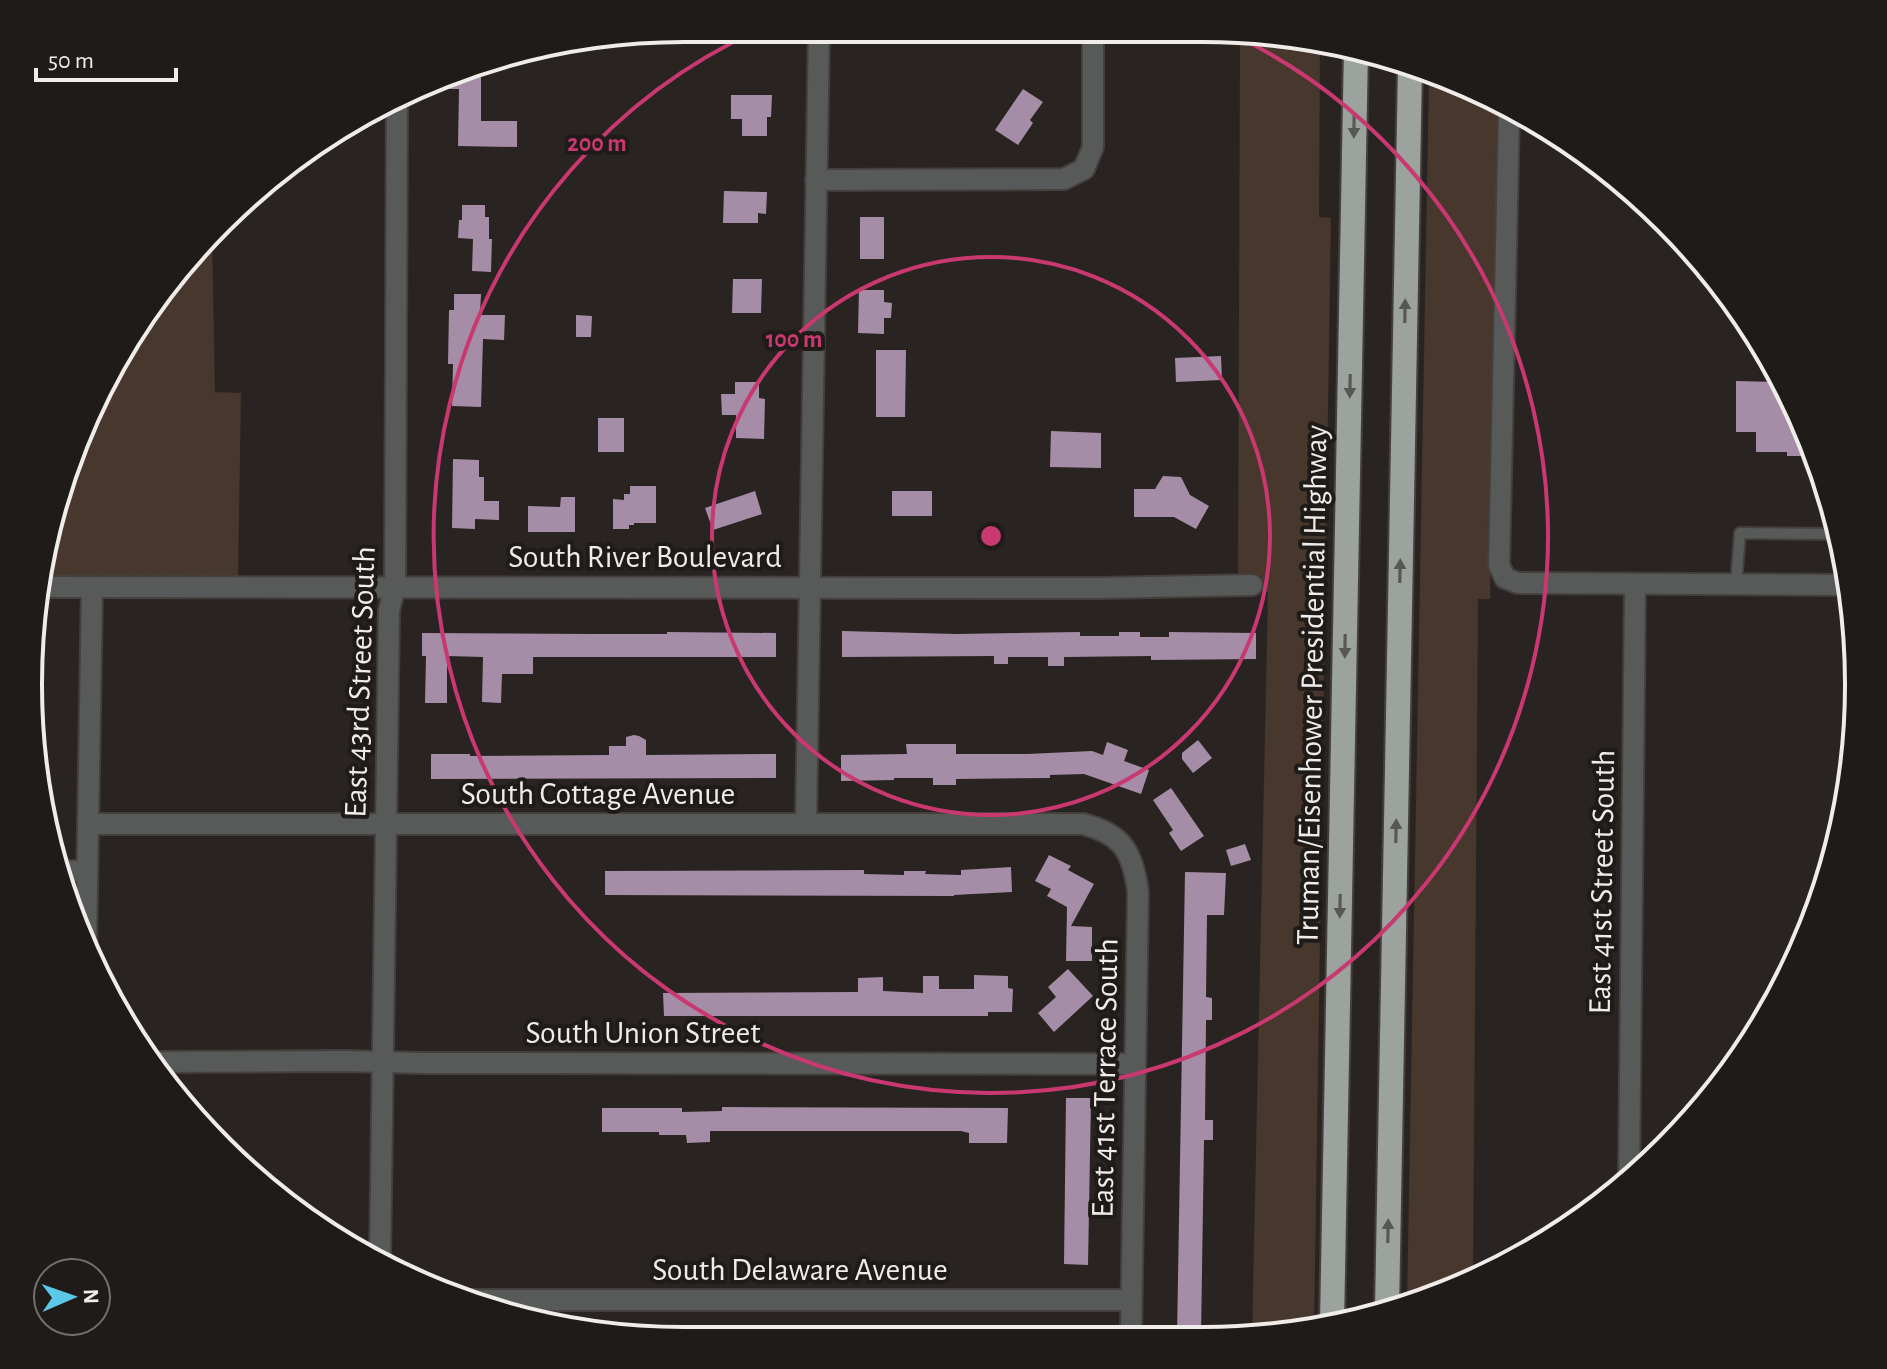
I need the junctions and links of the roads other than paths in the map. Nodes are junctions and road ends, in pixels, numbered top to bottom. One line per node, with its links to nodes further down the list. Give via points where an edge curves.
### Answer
1 (819, 42): 7 (street)
2 (1093, 42): 7 (street, via 1093,147 1084,169 1064,179)
3 (1356, 61): 32 (highway, Truman/Eisenhower Presidential Highway, one-way to 32)
4 (1410, 76): 31 (highway, one-way to 4)
5 (397, 110): 13 (street, East 43rd Street South)
6 (1509, 120): 10 (street, via 1499,565 1505,578 1518,583)
7 (816, 180): 15 (street)
8 (1827, 534): 11 (lane, via 1740,533)
9 (1252, 585): 15 (street, South River Boulevard)
10 (1635, 585): 11 (street); 27 (street, East 41st Street South)
11 (1736, 585): 12 (street)
12 (1837, 585)
13 (395, 586): 15 (street, South River Boulevard); 16 (street, South River Boulevard); 18 (street, East 43rd Street South, via 389,611)
14 (49, 587): 16 (street, South River Boulevard)
15 (811, 587): 19 (street)
16 (92, 588): 17 (street)
17 (88, 824): 18 (street, South Cottage Avenue); 22 (street)
18 (386, 824): 19 (street, South Cottage Avenue); 25 (street, East 43rd Street South)
19 (806, 824): 20 (street, South Cottage Avenue, via 1083,824)
20 (1106, 832): 26 (street, East 41st Terrace South, via 1132,860 1138,892)
21 (70, 871): 22 (street)
22 (87, 871): 23 (street)
23 (86, 918)
24 (165, 1062): 25 (street, South Union Street)
25 (383, 1062): 26 (street, South Union Street); 28 (street, East 43rd Street South)
26 (1134, 1064): 30 (street, East 41st Terrace South)
27 (1629, 1165)
28 (380, 1250)
29 (501, 1300): 30 (street, South Delaware Avenue)
30 (1131, 1300): 33 (street, East 41st Terrace South)
31 (1387, 1300)
32 (1332, 1314)
33 (1131, 1327)

